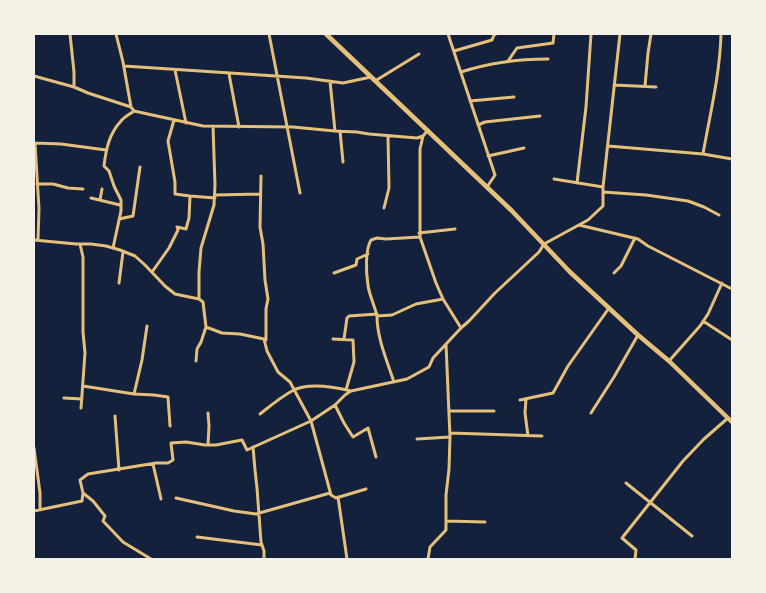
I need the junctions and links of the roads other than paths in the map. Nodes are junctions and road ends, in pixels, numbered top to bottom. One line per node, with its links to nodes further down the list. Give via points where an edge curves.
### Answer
1 (70, 34): 26 (street)
2 (116, 34): 16 (street)
3 (269, 34): 21 (street)
4 (326, 34): 22 (main road)
5 (448, 34): 12 (street)
6 (496, 34): 12 (street, via 492,40)
7 (554, 34): 15 (street, via 553,43 517,48)
8 (591, 34): 53 (street)
9 (620, 34): 24 (street)
10 (651, 34): 25 (street)
11 (721, 34): 46 (street)
12 (454, 51): 18 (street)
13 (418, 54): 22 (street)
14 (548, 59): 15 (street)
15 (508, 62): 18 (street)
16 (124, 66): 17 (street); 30 (street)
17 (175, 70): 19 (street); 33 (street)
18 (461, 72): 29 (street)
19 (229, 74): 21 (street); 36 (street)
20 (34, 76): 26 (street)
21 (277, 77): 23 (street); 37 (street)
22 (373, 79): 23 (street); 38 (main road)
23 (330, 82): 39 (street)
24 (614, 85): 25 (street); 43 (street)
25 (645, 86): 27 (street)
26 (74, 87): 30 (street)
27 (656, 87)
28 (514, 97): 29 (street)
29 (470, 101): 34 (street)
30 (133, 109): 32 (street); 45 (street, via 121,121)
31 (540, 116): 34 (street)
32 (174, 120): 33 (street); 62 (street, via 168,141 175,194)
33 (186, 123): 35 (street)
34 (478, 125): 47 (street)
35 (214, 126): 36 (street); 63 (street)
36 (239, 127): 37 (street)
37 (287, 127): 39 (street); 60 (street)
38 (428, 130): 41 (street); 55 (main road)
39 (337, 131): 40 (street); 49 (street)
40 (388, 136): 41 (street); 67 (street, via 389,188)
41 (423, 136): 72 (street, via 420,149)
42 (34, 143): 45 (street); 54 (street)
43 (608, 146): 46 (street); 56 (street)
44 (524, 148): 47 (street)
45 (106, 150): 66 (street, via 104,166 121,200)
46 (703, 154): 48 (street)
47 (488, 156): 55 (street, via 495,175)
48 (732, 159)
49 (343, 162)
50 (140, 167): 69 (street, via 133,216)
51 (261, 176): 61 (street)
52 (554, 179): 53 (street)
53 (577, 183): 56 (street)
54 (37, 184): 57 (street); 74 (street)
55 (487, 187): 76 (main road)
56 (603, 187): 59 (street)
57 (83, 189)
58 (102, 189): 65 (street)
59 (603, 192): 68 (street, via 688,202); 70 (street, via 603,206)
60 (300, 193)
61 (260, 194): 63 (street); 98 (street, via 260,227 268,299)
62 (190, 196): 63 (street); 80 (street, via 186,229 177,227 169,248)
63 (215, 196): 86 (street, via 201,248)
64 (91, 198): 65 (street)
65 (100, 200): 66 (street)
66 (120, 205): 69 (street)
67 (384, 208)
68 (720, 215)
69 (119, 219): 77 (street)
70 (578, 225): 73 (street); 76 (street)
71 (455, 229): 72 (street)
72 (420, 235): 79 (street, via 377,238 368,245); 87 (street)
73 (635, 238): 82 (street); 84 (street)
74 (36, 240): 75 (street)
75 (80, 244): 77 (street); 103 (street, via 83,257)
76 (544, 244): 88 (main road); 93 (street)
77 (113, 248): 78 (street)
78 (123, 252): 80 (street, via 135,256); 83 (street)
79 (368, 254): 81 (street, via 357,259 356,265); 89 (street, via 368,286)
80 (152, 272): 86 (street, via 175,294)
81 (334, 273)
82 (614, 273)
83 (119, 283)
84 (722, 283): 85 (street); 90 (street)
85 (732, 289)
86 (199, 299): 92 (street, via 204,302)
87 (444, 299): 89 (street, via 416,304 392,315); 93 (street)
88 (609, 308): 94 (main road); 110 (street, via 553,393)
89 (377, 315): 96 (street, via 349,316); 102 (street)
90 (703, 321): 97 (street); 101 (street)
91 (147, 326): 107 (street)
92 (206, 327): 98 (street, via 222,333 264,339); 100 (street)
93 (461, 328): 99 (street)
94 (638, 335): 101 (main road); 117 (street)
95 (333, 339): 96 (street)
96 (344, 339): 105 (street, via 353,340 354,362)
97 (732, 340)
98 (266, 344): 104 (street, via 278,372)
99 (446, 344): 102 (street, via 429,367); 114 (street)
100 (196, 361)
101 (669, 361): 120 (main road)
102 (394, 382): 106 (street)
103 (83, 386): 107 (street); 109 (street)
104 (294, 390): 105 (street, via 322,386); 118 (street); 121 (street)
105 (346, 390): 106 (street)
106 (351, 391): 112 (street)
107 (134, 394): 123 (street, via 168,397)
108 (64, 398): 109 (street)
109 (82, 399): 113 (street)
110 (526, 399): 111 (street); 125 (street)
111 (520, 400)
112 (335, 405): 121 (street); 131 (street, via 353,437 368,428)
113 (81, 408)
114 (449, 411): 115 (street); 124 (street)
115 (494, 411)
116 (208, 413): 128 (street)
117 (591, 413)
118 (260, 414)
119 (115, 416): 133 (street)
120 (728, 418): 122 (main road); 141 (street, via 683,461)
121 (310, 421): 129 (street); 137 (street)
122 (732, 422)
123 (170, 426)
124 (450, 435): 125 (street); 127 (street); 145 (street)
125 (528, 436): 126 (street)
126 (542, 436)
127 (417, 438)
128 (208, 445): 129 (street, via 242,440 247,450); 132 (street, via 171,443 173,460)
129 (253, 447): 144 (street)
130 (34, 448): 142 (street)
131 (376, 457)
132 (153, 464): 133 (street); 140 (street)
133 (119, 470): 136 (street, via 88,474 80,480)
134 (626, 483): 141 (street)
135 (366, 489): 138 (street)
136 (83, 493): 142 (street, via 82,501); 150 (street, via 93,501 105,516 103,520 123,542)
137 (330, 493): 138 (street); 144 (street)
138 (338, 497): 152 (street)
139 (176, 498): 144 (street)
140 (161, 499)
141 (650, 502): 147 (street); 154 (street, via 622,538 636,550)
142 (40, 510): 143 (street)
143 (34, 511)
144 (259, 513): 149 (street)
145 (446, 521): 146 (street); 153 (street, via 446,530 430,547)
146 (485, 522)
147 (692, 536)
148 (197, 537): 149 (street)
149 (262, 545): 151 (street)
150 (151, 559)
151 (264, 559)
152 (347, 559)
153 (428, 559)
154 (635, 559)

